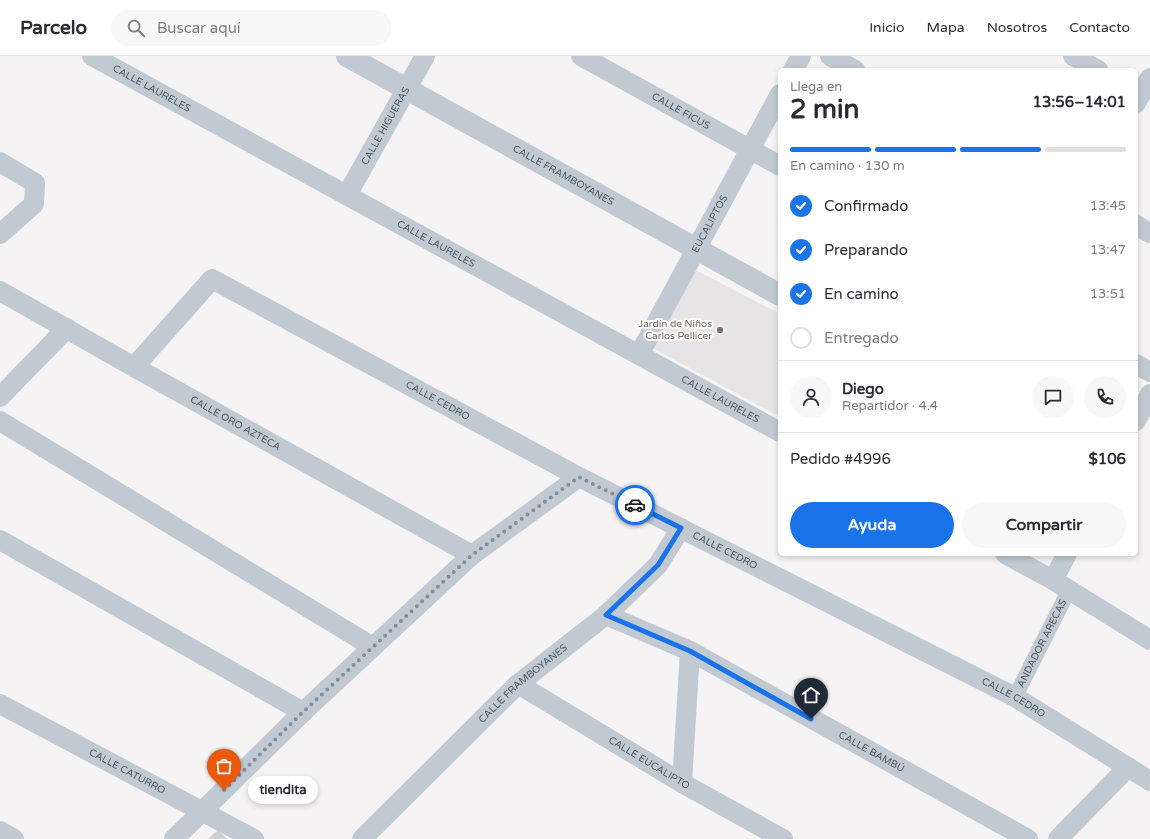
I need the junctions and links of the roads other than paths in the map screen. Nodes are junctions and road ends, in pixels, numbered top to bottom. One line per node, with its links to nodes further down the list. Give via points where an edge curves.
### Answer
1 (92, 56): 16 (street, CALLE LAURELES)
2 (347, 56): 11 (street, CALLE FRAMBOYANES)
3 (424, 56): 11 (street, CALLE HIGUERAS)
4 (582, 56): 13 (street, CALLE FICUS)
5 (800, 56): 8 (street)
6 (830, 56): 9 (street)
7 (1073, 56): 10 (street)
8 (794, 68)
9 (851, 68)
10 (1094, 68)
11 (406, 89): 16 (street, CALLE HIGUERAS); 20 (street, CALLE FRAMBOYANES)
12 (778, 98): 13 (street, EUCALIPTOS)
13 (750, 150): 15 (street, CALLE FICUS); 20 (street, EUCALIPTOS)
14 (0, 162): 19 (street, via 35,183 34,204)
15 (778, 165)
16 (347, 195): 24 (street, CALLE LAURELES)
17 (1138, 226): 18 (street)
18 (1150, 233)
19 (0, 234)
20 (696, 249): 22 (street, CALLE FRAMBOYANES); 24 (street, EUCALIPTOS)
21 (0, 290): 23 (street, CALLE ORO AZTECA)
22 (778, 294)
23 (67, 328): 26 (street, CALLE ORO AZTECA); 29 (street)
24 (639, 354): 32 (street, CALLE LAURELES)
25 (1138, 365): 27 (street)
26 (134, 367): 33 (street, CALLE CEDRO, via 212,279); 36 (street, CALLE ORO AZTECA)
27 (1150, 372)
28 (1150, 394): 30 (street)
29 (0, 397)
30 (1138, 417)
31 (0, 421): 42 (street)
32 (778, 431)
33 (579, 477): 34 (street, CALLE CEDRO); 36 (street)
34 (681, 528): 40 (street, CALLE FRAMBOYANES, via 658,565); 45 (street, CALLE CEDRO)
35 (0, 540): 47 (street)
36 (472, 555): 42 (street)
37 (1009, 556): 39 (street)
38 (1067, 556): 39 (street)
39 (1061, 585): 41 (street); 45 (street, ANDADOR ARECAS)
40 (606, 615): 43 (street, CALLE BAMBÚ); 44 (street, CALLE FRAMBOYANES)
41 (1150, 640)
42 (373, 647): 47 (street)
43 (690, 651): 50 (street); 58 (street, CALLE BAMBÚ)
44 (518, 684): 50 (street, CALLE EUCALIPTO); 56 (street, CALLE FRAMBOYANES)
45 (1016, 696): 48 (street, CALLE CEDRO)
46 (0, 704): 51 (street, CALLE CATURRO)
47 (303, 712): 51 (street)
48 (1128, 767): 49 (street, CALLE CEDRO); 59 (street)
49 (1150, 781)
50 (682, 783): 57 (street, CALLE EUCALIPTO)
51 (202, 812): 54 (street); 55 (street, CALLE CATURRO)
52 (0, 831): 53 (street)
53 (14, 839)
54 (174, 839)
55 (254, 839)
56 (362, 839)
57 (782, 839)
58 (1028, 839)
59 (1058, 839)

